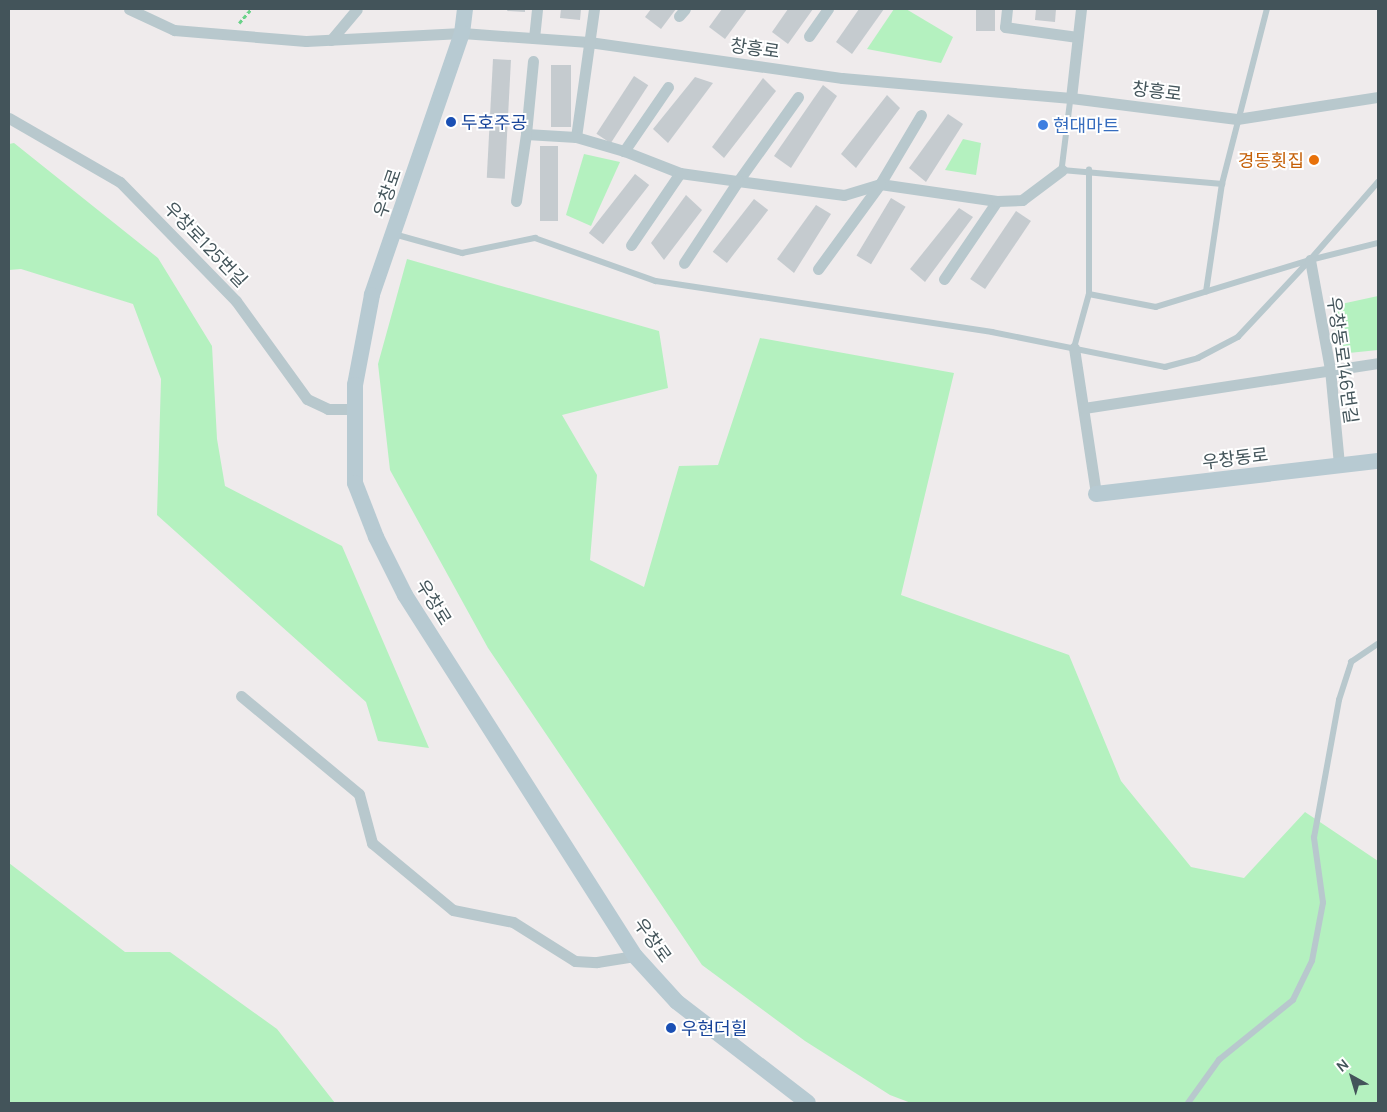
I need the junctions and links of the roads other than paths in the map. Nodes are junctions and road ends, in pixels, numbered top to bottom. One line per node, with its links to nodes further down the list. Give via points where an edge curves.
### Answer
1 (129, 9): 14 (street, 창흥로, via 174,30 306,41)
2 (357, 9): 14 (street)
3 (465, 9): 10 (main road, 우창로)
4 (537, 9): 13 (street)
5 (594, 9): 15 (street)
6 (828, 9): 11 (street)
7 (1007, 9): 12 (street, via 1005,27)
8 (1081, 9): 12 (street)
9 (1267, 9): 23 (lane)
10 (462, 33): 13 (street, 창흥로); 14 (street, 창흥로); 36 (main road, 우창로)
11 (809, 36)
12 (1078, 37): 20 (street)
13 (534, 38): 15 (street, 창흥로)
14 (331, 40)
15 (590, 42): 20 (street, 창흥로, via 842,78); 25 (street)
16 (533, 61): 24 (street)
17 (668, 87): 26 (street)
18 (798, 97): 30 (street)
19 (1378, 97): 23 (street, 창흥로)
20 (1071, 98): 23 (street, 창흥로); 27 (lane)
21 (921, 115): 32 (street)
22 (9, 118): 49 (street, 우창로125번길, via 120,182 236,301 307,399 328,409)
23 (1237, 119): 33 (lane)
24 (526, 134): 25 (street); 34 (street)
25 (576, 137): 26 (street)
26 (624, 151): 29 (street)
27 (1062, 170): 28 (lane); 35 (street, via 1022,200)
28 (1089, 170): 33 (lane); 44 (lane)
29 (680, 173): 30 (street); 38 (street)
30 (738, 181): 32 (street, via 844,195); 40 (street)
31 (1378, 182): 39 (lane)
32 (880, 184): 35 (street); 41 (street)
33 (1222, 184): 43 (lane)
34 (516, 201)
35 (997, 201): 42 (street)
36 (394, 234): 45 (lane, via 462,253 535,238 656,281 992,332); 49 (main road, 우창로, via 372,294 360,351)
37 (1378, 242): 39 (lane)
38 (631, 245)
39 (1310, 260): 43 (lane); 45 (lane, via 1238,337 1198,358 1165,367); 47 (street, 우창동로146번길)
40 (684, 263)
41 (818, 269)
42 (944, 279)
43 (1206, 292): 44 (lane, via 1156,307)
44 (1089, 294): 45 (lane)
45 (1074, 348): 48 (street)
46 (1378, 363): 47 (street)
47 (1330, 369): 48 (street); 51 (street, 우창동로146번길)
48 (1084, 408): 52 (street)
49 (354, 409): 55 (main road, 우창로, via 355,483 405,595)
50 (1378, 462): 51 (main road, 우창동로)
51 (1339, 465): 52 (main road, 우창동로)
52 (1096, 494)
53 (1378, 644): 57 (lane, via 1351,662 1339,700 1314,838 1323,903 1312,962 1293,1000 1219,1060)
54 (241, 696): 55 (street, via 358,794 372,843 453,910 513,922 575,961 597,962)
55 (635, 956): 56 (main road, 우창로, via 677,1002)
56 (808, 1103)
57 (1188, 1103)

